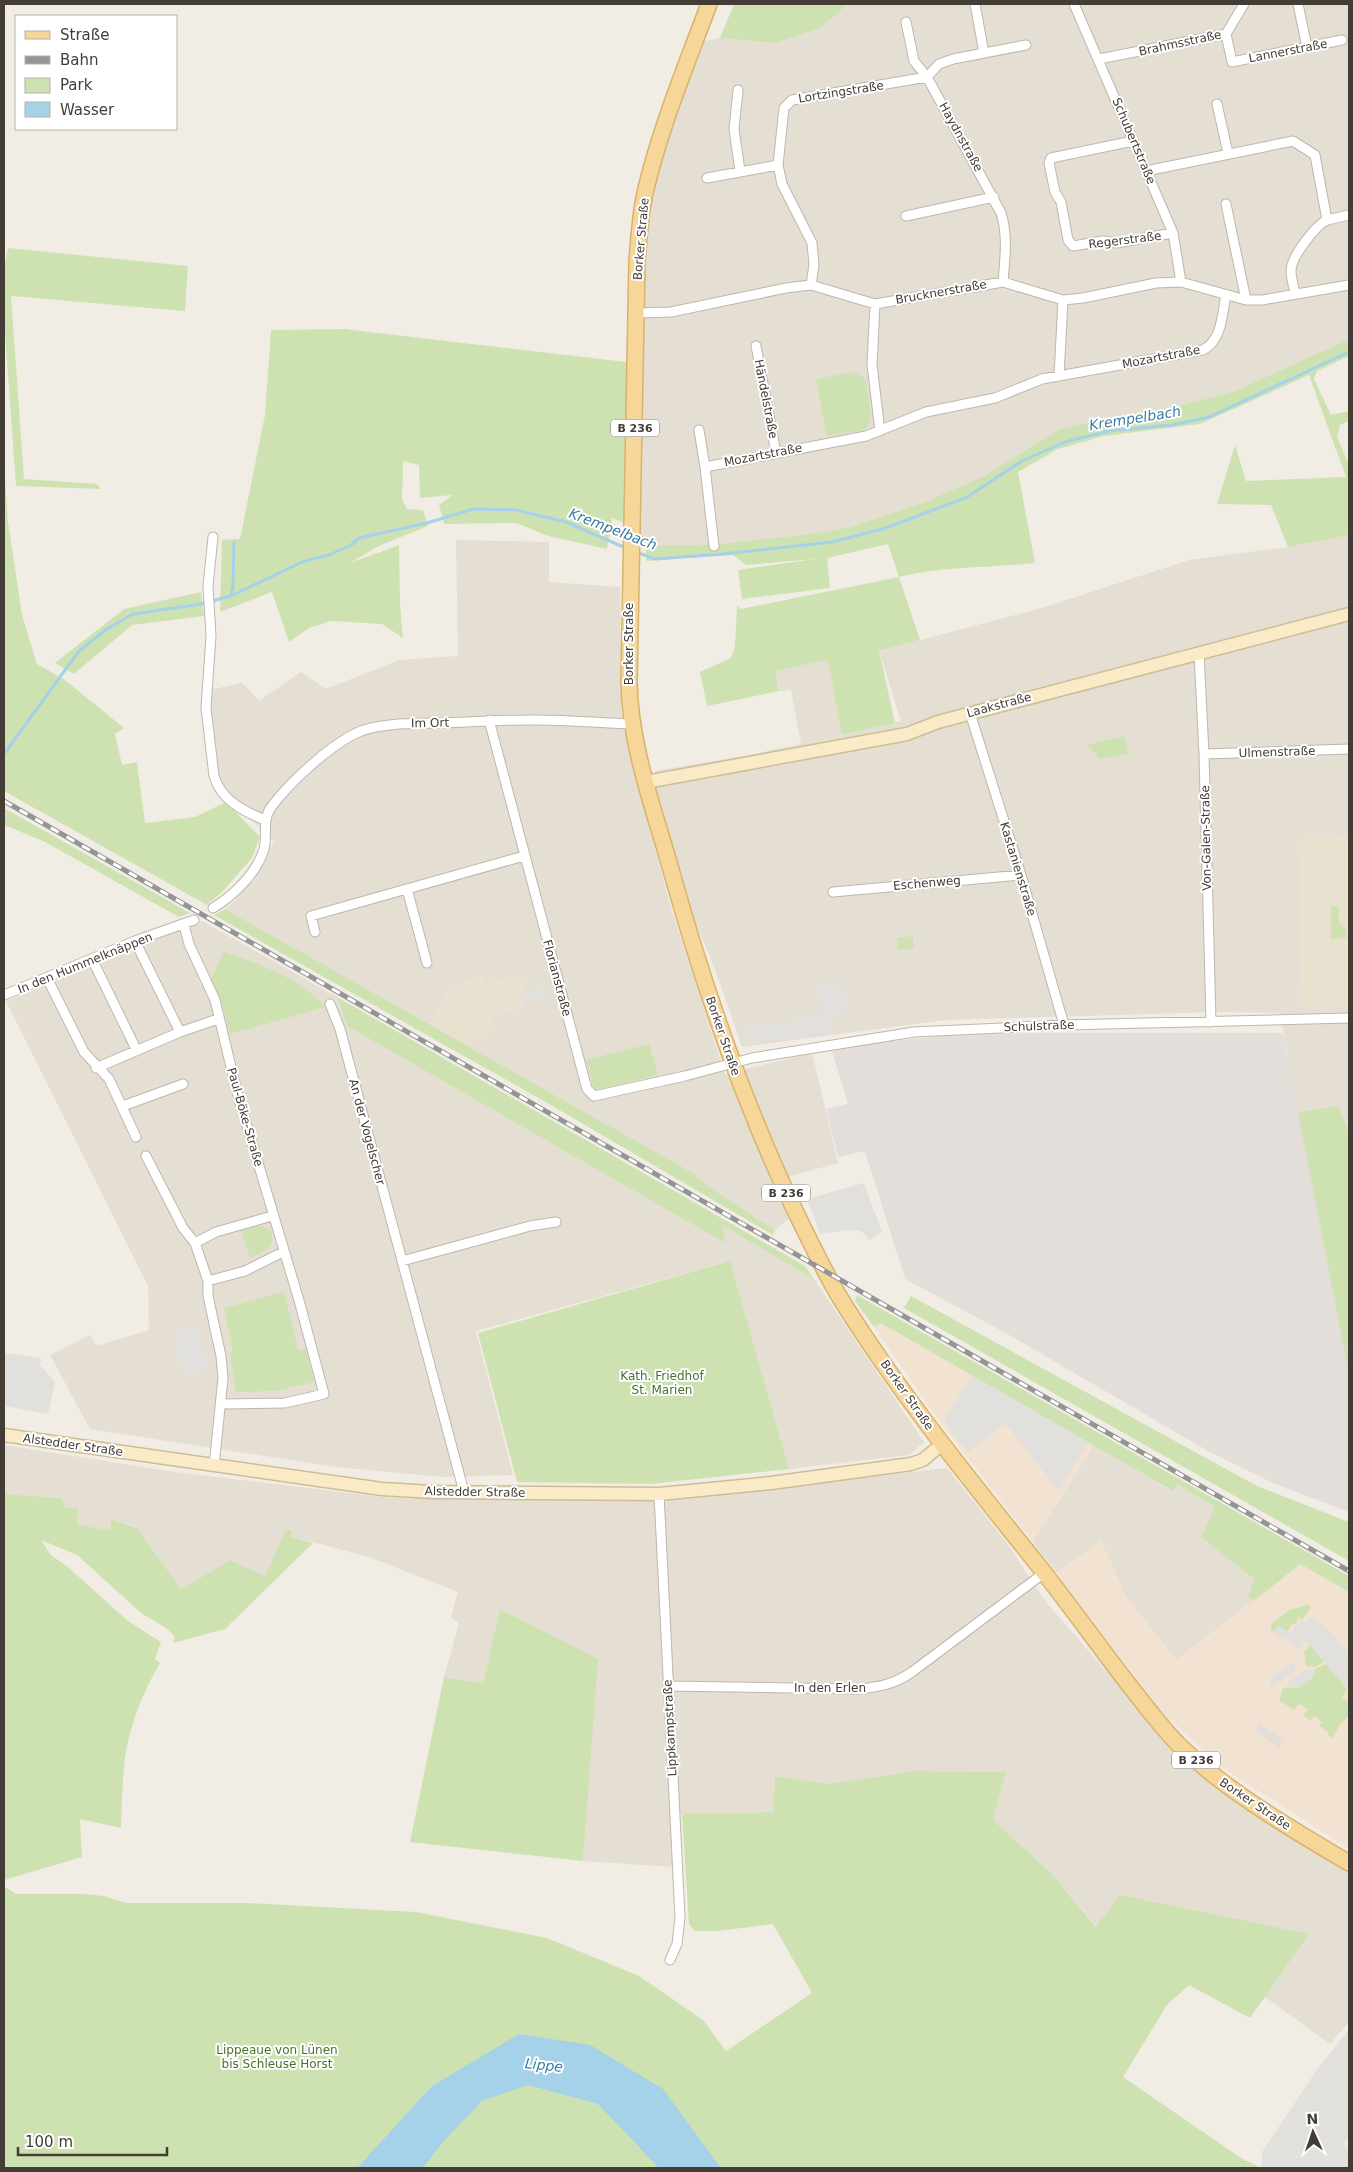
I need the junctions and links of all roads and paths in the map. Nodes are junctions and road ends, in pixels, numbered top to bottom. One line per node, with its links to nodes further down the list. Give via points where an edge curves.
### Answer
1 (709, 4): 37 (main road, Borker Straße / B 236, via 674,94 645,194 637,261)
2 (975, 4): 11 (street)
3 (1074, 4): 12 (street, Schubertstraße)
4 (1244, 4): 7 (street, Brahmsstraße)
5 (1298, 4): 10 (street)
6 (906, 22): 13 (street, Haydnstraße, via 914,61)
7 (1226, 34): 10 (street, Lannerstraße, via 1232,62); 12 (street, Brahmsstraße)
8 (1342, 40): 10 (street, Lannerstraße)
9 (1026, 45): 11 (street)
10 (1307, 47)
11 (984, 53): 13 (street, via 939,64)
12 (1099, 60): 16 (street, Schubertstraße)
13 (927, 77): 18 (street, Lortzingstraße, via 792,100 784,108); 22 (street, Haydnstraße)
14 (738, 90): 19 (street, via 734,129)
15 (1217, 104): 17 (street)
16 (1133, 141): 20 (street, Schubertstraße); 27 (street, Regerstraße, via 1051,158 1049,163 1055,192 1061,202 1068,240 1078,246)
17 (1228, 153): 20 (street); 26 (street, via 1293,141 1315,155)
18 (778, 164): 19 (street); 30 (street, Lortzingstraße, via 782,184 809,235 814,252)
19 (740, 171): 21 (street)
20 (1146, 171): 27 (street, Schubertstraße)
21 (707, 178)
22 (994, 198): 25 (street); 28 (street, Haydnstraße, via 1006,226)
23 (1226, 204): 35 (street)
24 (1349, 215): 26 (street)
25 (906, 216)
26 (1327, 220): 32 (street, via 1318,225 1293,262 1291,271)
27 (1173, 233): 29 (street, Schubertstraße)
28 (1003, 282): 34 (street, Brucknerstraße); 36 (street, Brucknerstraße)
29 (1181, 282): 33 (street, Brucknerstraße); 34 (street, Brucknerstraße)
30 (811, 285): 36 (street, Brucknerstraße); 37 (street, Brucknerstraße, via 671,312)
31 (1349, 285): 32 (street, Brucknerstraße)
32 (1295, 294): 35 (street, Brucknerstraße)
33 (1226, 295): 35 (street, Brucknerstraße); 39 (street, Mozartstraße, via 1218,333 1210,346 1203,350)
34 (1063, 300): 39 (street)
35 (1246, 300)
36 (875, 304): 41 (street, via 872,365)
37 (636, 312): 50 (main road, Borker Straße / B 236, via 629,682)
38 (756, 346): 42 (street, Händelstraße)
39 (1059, 376): 41 (street, Mozartstraße, via 995,398 926,412)
40 (699, 430): 43 (street)
41 (880, 431): 42 (street, Mozartstraße)
42 (776, 453): 43 (street, Mozartstraße)
43 (705, 466): 45 (street)
44 (213, 537): 54 (street, via 208,596 212,636 206,708 214,776 224,796 242,810)
45 (714, 546)
46 (1349, 614): 47 (street, Laakstraße)
47 (1199, 653): 48 (street, Laakstraße); 52 (street, Von-Galen-Straße)
48 (970, 713): 53 (street, Laakstraße, via 901,735); 56 (street, Kastanienstraße)
49 (489, 720): 50 (street, Im Ort); 54 (street, Im Ort, via 400,724 362,731 337,744 310,767 273,805); 55 (street, Florianstraße)
50 (632, 724): 53 (main road, Borker Straße / B 236)
51 (1349, 749): 52 (street, Ulmenstraße)
52 (1204, 754): 71 (street, Von-Galen-Straße)
53 (646, 782): 75 (main road, Borker Straße / B 236, via 686,922)
54 (265, 820): 59 (street, via 264,848 259,861 243,883)
55 (524, 856): 57 (street); 75 (street, Florianstraße, via 586,1089 598,1096)
56 (1021, 875): 58 (street, Eschenweg); 72 (street, Kastanienstraße)
57 (407, 889): 62 (street, via 311,916); 65 (street)
58 (834, 892)
59 (213, 908)
60 (194, 920): 61 (street, In den Hummelknäppen)
61 (184, 925): 63 (street, In den Hummelknäppen); 70 (street, Paul-Böke-Straße, via 189,944 215,1000)
62 (315, 932)
63 (135, 940): 64 (street, In den Hummelknäppen); 73 (street)
64 (92, 958): 66 (street, In den Hummelknäppen); 74 (street)
65 (427, 963)
66 (47, 978): 67 (street, In den Hummelknäppen); 76 (street, via 84,1052)
67 (4, 995)
68 (330, 1004): 85 (street, An der Vogelscher, via 340,1029)
69 (1349, 1018): 71 (street, Schulstraße)
70 (218, 1019): 73 (street); 81 (street, Paul-Böke-Straße)
71 (1212, 1022): 72 (street, Schulstraße)
72 (1064, 1025): 75 (street, Schulstraße, via 914,1032)
73 (180, 1032): 74 (street)
74 (136, 1049): 76 (street)
75 (732, 1064): 89 (main road, Borker Straße / B 236, via 774,1165 833,1285)
76 (96, 1068): 78 (street, via 109,1079)
77 (183, 1084): 78 (street)
78 (123, 1106): 79 (street)
79 (136, 1137)
80 (146, 1156): 83 (street, via 183,1228)
81 (272, 1216): 83 (street, via 216,1232); 84 (street, Paul-Böke-Straße)
82 (556, 1222): 85 (street)
83 (195, 1243): 86 (street)
84 (283, 1252): 86 (street, via 245,1271); 87 (street, Paul-Böke-Straße, via 324,1394 286,1402)
85 (402, 1260): 91 (street, An der Vogelscher)
86 (208, 1281): 87 (street, via 208,1296 221,1356)
87 (221, 1404): 90 (street)
88 (4, 1434): 90 (street, Alstedder Straße)
89 (942, 1444): 92 (street, Alstedder Straße, via 923,1460 911,1464); 93 (main road, Borker Straße / B 236)
90 (214, 1466): 91 (street, Alstedder Straße, via 382,1489)
91 (464, 1492): 92 (street, Alstedder Straße)
92 (659, 1494): 94 (street, Lippkampstraße)
93 (1044, 1573): 94 (street, In den Erlen, via 902,1679 881,1687); 95 (main road, Borker Straße / B 236, via 1178,1744 1213,1775 1266,1813)
94 (668, 1686): 96 (street, Lippkampstraße, via 680,1916 677,1944)
95 (1349, 1863)
96 (670, 1960)

